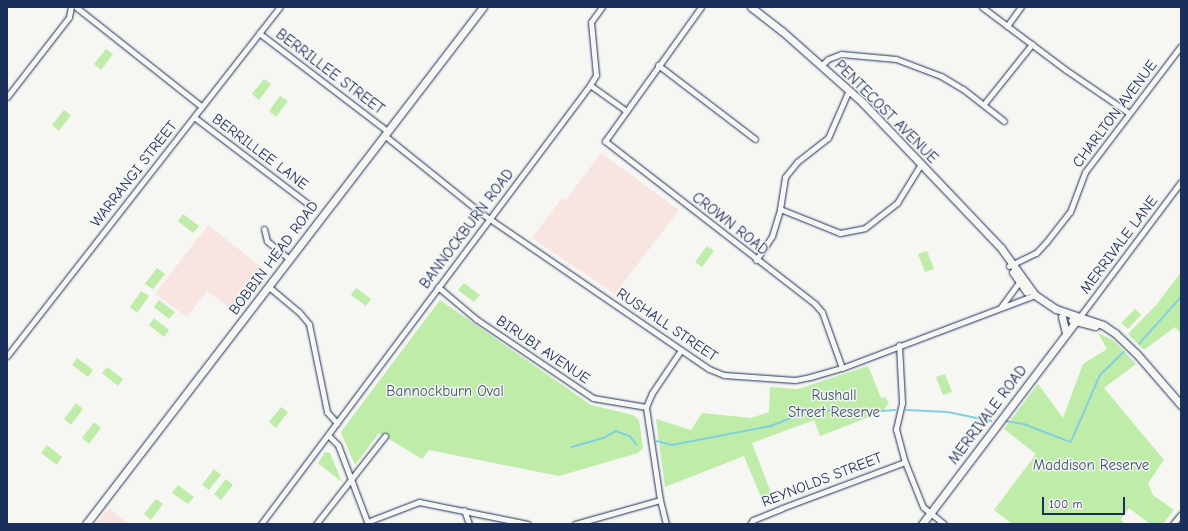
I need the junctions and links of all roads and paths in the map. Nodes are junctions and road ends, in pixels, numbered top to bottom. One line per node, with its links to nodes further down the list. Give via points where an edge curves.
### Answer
1 (71, 7): 18 (street, via 69,17)
2 (76, 7): 20 (street)
3 (280, 7): 11 (street, WARRANGI STREET)
4 (483, 7): 25 (street, BOBBIN HEAD ROAD)
5 (602, 7): 16 (street, via 591,22 596,75)
6 (701, 7): 14 (street)
7 (751, 7): 15 (street, PENTECOST AVENUE)
8 (982, 7): 10 (street)
9 (1021, 7): 10 (street)
10 (1007, 26): 12 (street)
11 (259, 33): 20 (street, WARRANGI STREET); 25 (street, BERRILLEE STREET)
12 (1032, 44): 19 (street); 22 (street)
13 (1181, 46): 22 (street, CHARLTON AVENUE)
14 (658, 65): 21 (street); 26 (street)
15 (822, 65): 17 (street, PENTECOST AVENUE); 19 (street, via 828,59 841,54 896,59 940,76)
16 (590, 85): 21 (street); 31 (street, BANNOCKBURN ROAD)
17 (849, 90): 27 (street, PENTECOST AVENUE); 30 (street, via 828,138 788,172 783,184)
18 (7, 97)
19 (984, 104): 24 (street)
20 (201, 106): 23 (street, WARRANGI STREET)
21 (625, 110): 34 (street, CROWN ROAD, via 605,141 609,146)
22 (1129, 113): 35 (street, CHARLTON AVENUE, via 1085,172 1066,216 1039,251)
23 (194, 117): 29 (street, BERRILLEE LANE); 46 (street, WARRANGI STREET)
24 (1004, 121)
25 (385, 133): 31 (street, RUSHALL STREET); 33 (street, BOBBIN HEAD ROAD)
26 (755, 139)
27 (921, 164): 30 (street, via 897,203 865,228 840,234); 35 (street, PENTECOST AVENUE, via 996,243)
28 (1181, 182): 42 (street, MERRIVALE LANE)
29 (312, 207)
30 (780, 209): 34 (street, via 772,236)
31 (490, 218): 38 (street, BANNOCKBURN ROAD); 45 (street, RUSHALL STREET)
32 (264, 229): 33 (street, via 267,241)
33 (289, 259): 37 (street, BOBBIN HEAD ROAD)
34 (756, 260): 47 (street, CROWN ROAD, via 822,312)
35 (1010, 265): 36 (street, PENTECOST AVENUE); 39 (street, PENTECOST AVENUE)
36 (1019, 282): 39 (street, PENTECOST AVENUE); 40 (street)
37 (269, 287): 50 (street, via 299,312 309,324 327,412); 60 (street, BOBBIN HEAD ROAD)
38 (438, 287): 49 (street, BIRUBI AVENUE, via 476,319 593,398); 50 (street, BANNOCKBURN ROAD)
39 (1033, 296): 40 (street, RUSHALL STREET); 41 (street, PENTECOST AVENUE); 42 (street, PENTECOST AVENUE)
40 (1000, 307): 44 (street, RUSHALL STREET)
41 (1062, 317): 42 (street, PENTECOST AVENUE); 43 (street)
42 (1078, 319): 43 (street, MERRIVALE ROAD); 48 (street, PENTECOST AVENUE, via 1107,329 1129,345)
43 (1066, 333): 57 (street, MERRIVALE ROAD)
44 (899, 345): 47 (street, RUSHALL STREET); 53 (street, via 902,403 896,429)
45 (681, 350): 47 (street, RUSHALL STREET, via 709,369 724,375 795,380); 49 (street, via 652,393)
46 (7, 356)
47 (842, 368)
48 (1181, 405)
49 (646, 407): 55 (street)
50 (337, 423): 51 (street, BANNOCKBURN ROAD)
51 (328, 435): 54 (street, via 338,445); 61 (street, BANNOCKBURN ROAD)
52 (384, 436): 54 (street)
53 (905, 462): 57 (street, via 923,507); 67 (street, REYNOLDS STREET, via 782,508 753,520)
54 (350, 478): 59 (street); 62 (street)
55 (660, 500): 65 (street); 66 (street)
56 (464, 510): 59 (street, via 413,502); 63 (street); 64 (street)
57 (930, 513): 68 (street, MERRIVALE ROAD); 69 (street)
58 (1181, 514): 70 (street)
59 (368, 523)
60 (86, 524)
61 (261, 524)
62 (316, 524)
63 (469, 524)
64 (528, 524)
65 (575, 524)
66 (666, 524)
67 (750, 524)
68 (922, 524)
69 (944, 524)
70 (1173, 524)

